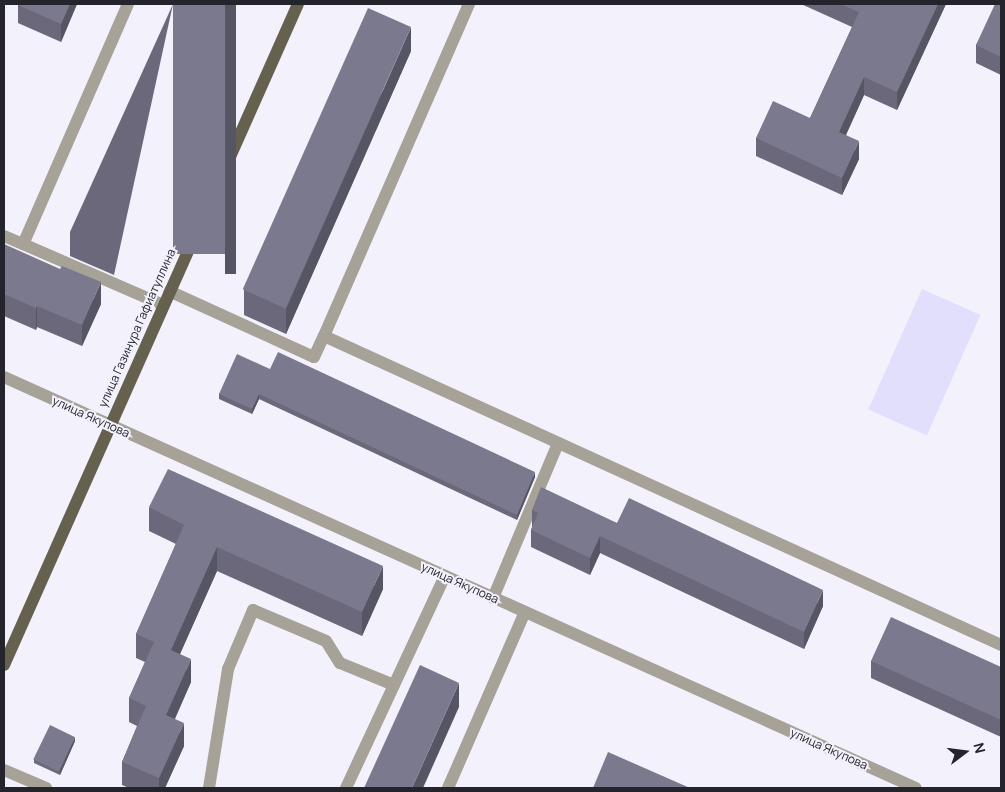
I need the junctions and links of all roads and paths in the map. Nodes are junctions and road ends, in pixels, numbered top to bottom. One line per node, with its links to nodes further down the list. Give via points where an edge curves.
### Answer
1 (128, 4): 5 (street)
2 (298, 4): 6 (main road, улица Газинура Гафиатуллина)
3 (469, 4): 8 (street)
4 (4, 236): 5 (street)
5 (23, 244): 7 (street)
6 (169, 291): 7 (main road, улица Газинура Гафиатуллина); 8 (street, via 314,357)
7 (162, 305): 10 (main road, улица Газинура Гафиатуллина)
8 (324, 336): 11 (street)
9 (4, 377): 10 (street, улица Якупова)
10 (109, 425): 12 (street, улица Якупова); 16 (main road, улица Газинура Гафиатуллина)
11 (558, 443): 13 (street); 15 (street)
12 (445, 576): 13 (street, улица Якупова); 17 (street)
13 (493, 598): 14 (street, улица Якупова)
14 (525, 612): 22 (street); 23 (street, улица Якупова)
15 (1001, 645)
16 (4, 664)
17 (394, 685): 20 (street, via 340,664 326,641 253,610 228,669); 21 (street)
18 (4, 770): 19 (street)
19 (46, 788)
20 (209, 788)
21 (346, 788)
22 (448, 788)
23 (916, 788)

